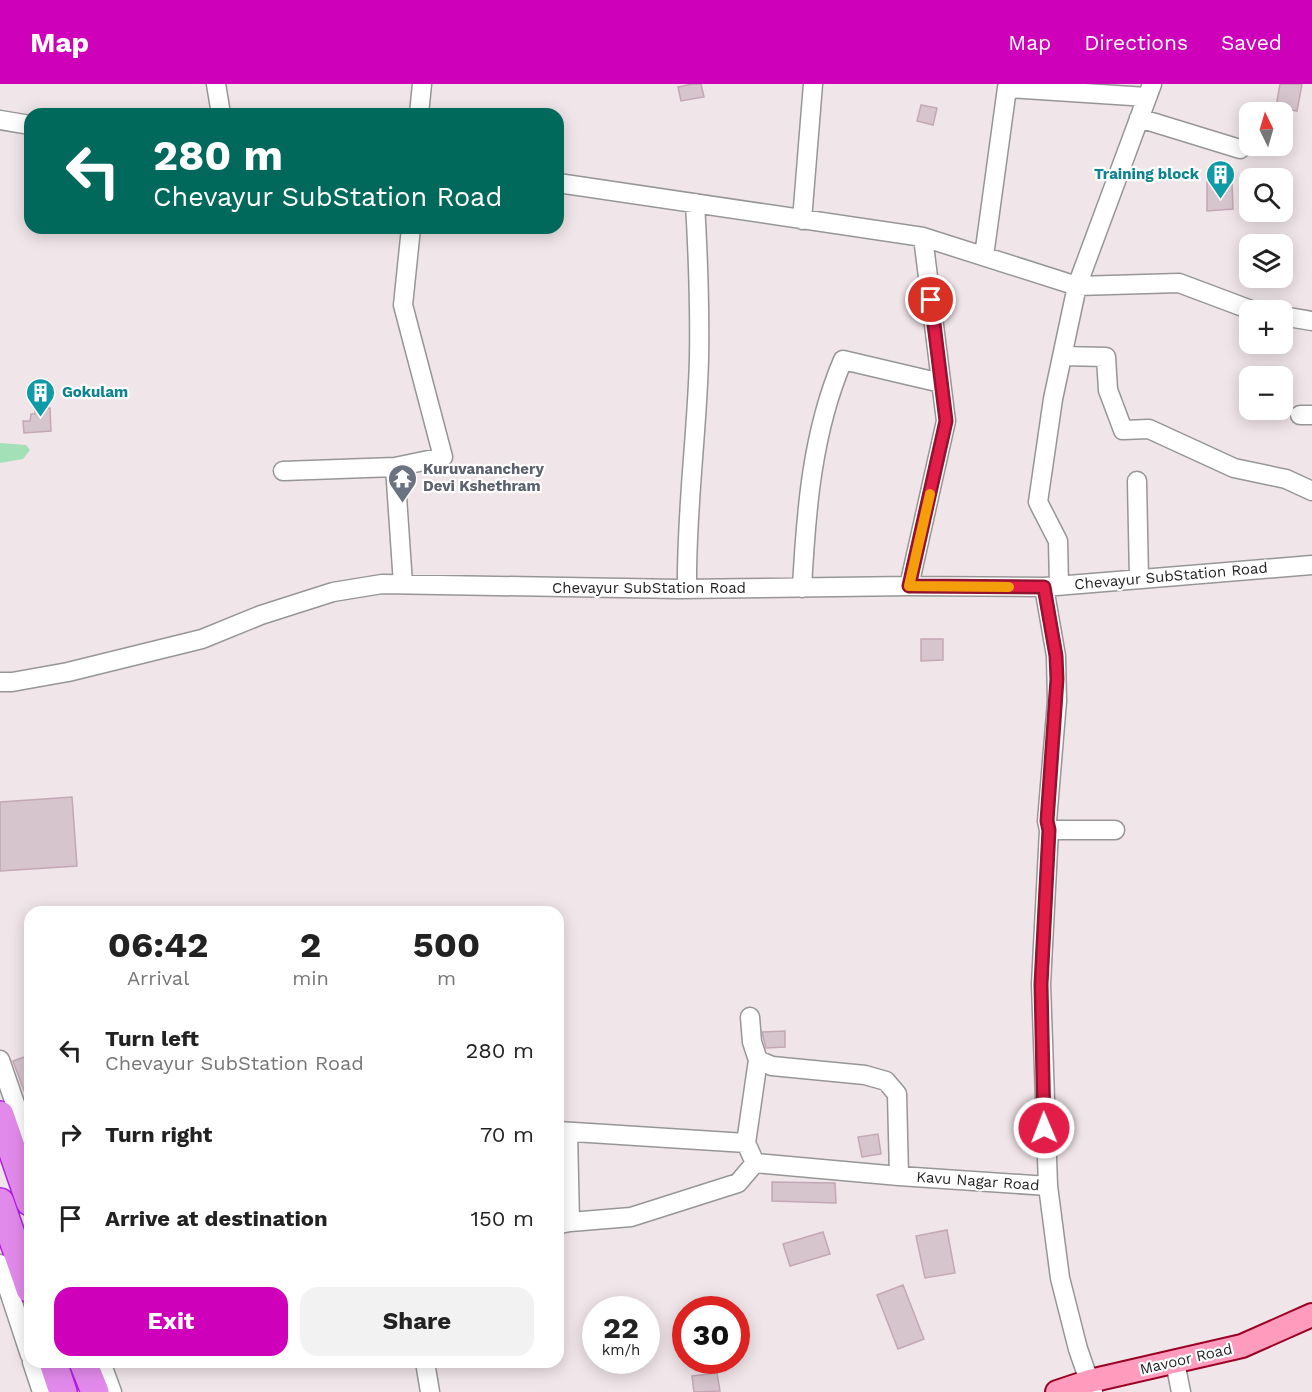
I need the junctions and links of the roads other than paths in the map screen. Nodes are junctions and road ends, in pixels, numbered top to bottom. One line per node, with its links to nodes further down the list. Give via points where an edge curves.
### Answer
1 (216, 84): 5 (street)
2 (422, 84): 6 (street)
3 (813, 84): 13 (street)
4 (1149, 90): 7 (street); 16 (street, via 1007,88)
5 (220, 108)
6 (420, 108)
7 (1139, 118): 10 (street); 17 (street)
8 (0, 120): 9 (street)
9 (24, 124)
10 (1239, 149)
11 (564, 184): 12 (street)
12 (695, 203): 13 (street); 32 (street, via 699,359)
13 (802, 220): 15 (street)
14 (410, 234): 23 (street, via 403,306 443,457)
15 (923, 237): 16 (street); 22 (street)
16 (984, 256): 17 (street)
17 (1077, 286): 18 (street, via 1179,283); 21 (street)
18 (1239, 306)
19 (1293, 318): 20 (street)
20 (1312, 321)
21 (1062, 356): 26 (street, via 1106,357 1108,390 1123,430 1149,429 1234,468 1286,479); 31 (street, via 1038,502 1058,542)
22 (941, 383): 30 (street, via 946,421); 33 (street, via 843,360 832,386 807,501)
23 (395, 467): 24 (street); 29 (street)
24 (283, 471)
25 (1137, 482): 28 (street)
26 (1312, 492)
27 (1312, 565): 28 (street, Chevayur SubStation Road)
28 (1139, 579): 31 (street, Chevayur SubStation Road)
29 (402, 584): 32 (street, Chevayur SubStation Road); 34 (street, Chevayur SubStation Road, via 333,592 201,639 68,672)
30 (909, 586): 31 (street, Chevayur SubStation Road); 33 (street, Chevayur SubStation Road)
31 (1052, 587): 35 (street, via 1057,701)
32 (687, 588): 33 (street, Chevayur SubStation Road)
33 (802, 588)
34 (0, 682)
35 (1049, 830): 36 (street); 47 (street, via 1041,984)
36 (1115, 830)
37 (750, 1017): 39 (street)
38 (0, 1060): 41 (street)
39 (758, 1060): 43 (street); 45 (street, Kavu Nagar Road, via 772,1066 865,1075 886,1081 897,1094)
40 (0, 1115): 46 (highway)
41 (24, 1130)
42 (564, 1132): 43 (street)
43 (746, 1143): 44 (street)
44 (754, 1163): 45 (street); 49 (street, via 738,1183 631,1216)
45 (899, 1176): 47 (street, Kavu Nagar Road)
46 (24, 1185)
47 (1048, 1186): 61 (street, Kavu Nagar Road, via 1060,1278)
48 (0, 1202): 51 (highway)
49 (564, 1223)
50 (0, 1264): 54 (street)
51 (24, 1272)
52 (1312, 1315): 61 (main road, Mavoor Road, via 1242,1346)
53 (1312, 1326): 60 (main road, Mavoor Road)
54 (24, 1338)
55 (34, 1368): 62 (street)
56 (55, 1368): 63 (highway)
57 (85, 1368): 64 (highway)
58 (103, 1368): 65 (street)
59 (425, 1368): 66 (street)
60 (1179, 1382): 61 (main road, Mavoor Road)
61 (1092, 1388): 67 (main road, Mavoor Road)
62 (42, 1392)
63 (63, 1392)
64 (95, 1392)
65 (112, 1392)
66 (430, 1392)
67 (1057, 1392)

